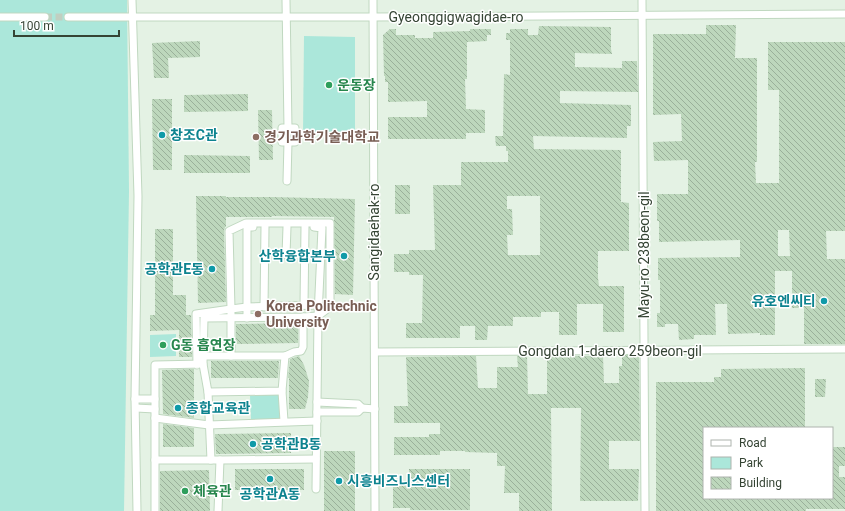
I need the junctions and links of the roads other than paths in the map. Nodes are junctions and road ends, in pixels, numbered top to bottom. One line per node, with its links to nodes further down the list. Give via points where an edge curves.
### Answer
1 (132, 0): 10 (street)
2 (286, 0): 11 (street)
3 (373, 0): 12 (street, Sangidaehak-ro)
4 (642, 0): 6 (street, Mayu-ro 238beon-gil)
5 (845, 14): 6 (street, Gyeonggigwagidae-ro)
6 (642, 16): 12 (street, Gyeonggigwagidae-ro); 28 (street, Mayu-ro 238beon-gil)
7 (0, 17): 8 (street)
8 (45, 17)
9 (68, 17): 10 (street, Gyeonggigwagidae-ro)
10 (132, 17): 11 (street, Gyeonggigwagidae-ro); 36 (street, via 138,196)
11 (287, 17): 12 (street, Gyeonggigwagidae-ro); 13 (street, via 288,128 282,128 282,142 288,142)
12 (373, 17): 29 (street, Sangidaehak-ro)
13 (287, 181)
14 (265, 227): 15 (street); 20 (street, via 247,227); 21 (street)
15 (287, 227): 16 (street); 17 (street)
16 (305, 227): 18 (street); 19 (street, via 322,228)
17 (286, 255)
18 (304, 305): 19 (street); 21 (street)
19 (318, 305): 23 (street)
20 (247, 307): 21 (street); 22 (street); 26 (street)
21 (264, 307)
22 (231, 309): 23 (street, via 229,231 246,223 330,223 330,307); 25 (street); 33 (street, via 196,314)
23 (318, 316): 24 (street); 38 (street)
24 (303, 317): 26 (street); 32 (street, via 303,347 300,351)
25 (230, 318): 26 (street); 30 (street, via 204,318); 31 (street)
26 (247, 318)
27 (845, 349): 28 (street, Gongdan 1-daero 259beon-gil)
28 (644, 350): 29 (street, Gongdan 1-daero 259beon-gil); 57 (street, Mayu-ro 238beon-gil)
29 (374, 352): 42 (street, Sangidaehak-ro)
30 (204, 356): 31 (street); 33 (street)
31 (231, 356): 32 (street)
32 (285, 356): 34 (street)
33 (200, 364): 35 (street); 37 (street, via 155,365)
34 (282, 391): 35 (street); 46 (street)
35 (208, 392): 47 (street)
36 (135, 399): 37 (street); 39 (street)
37 (155, 399): 41 (street)
38 (317, 402): 40 (street, via 358,404); 43 (street)
39 (136, 408): 41 (street); 53 (street)
40 (362, 408): 42 (street); 43 (street, via 358,412)
41 (155, 409): 44 (street)
42 (375, 409): 56 (street, Sangidaehak-ro)
43 (317, 412): 45 (street)
44 (155, 418): 47 (street); 49 (street)
45 (317, 421): 46 (street); 48 (street)
46 (284, 422): 47 (street)
47 (209, 425): 50 (street)
48 (316, 459): 51 (street); 52 (street)
49 (155, 460): 50 (street); 54 (street)
50 (210, 460): 51 (street)
51 (220, 460): 55 (street)
52 (316, 489)
53 (137, 511)
54 (155, 511)
55 (218, 511)
56 (375, 511)
57 (645, 511)

